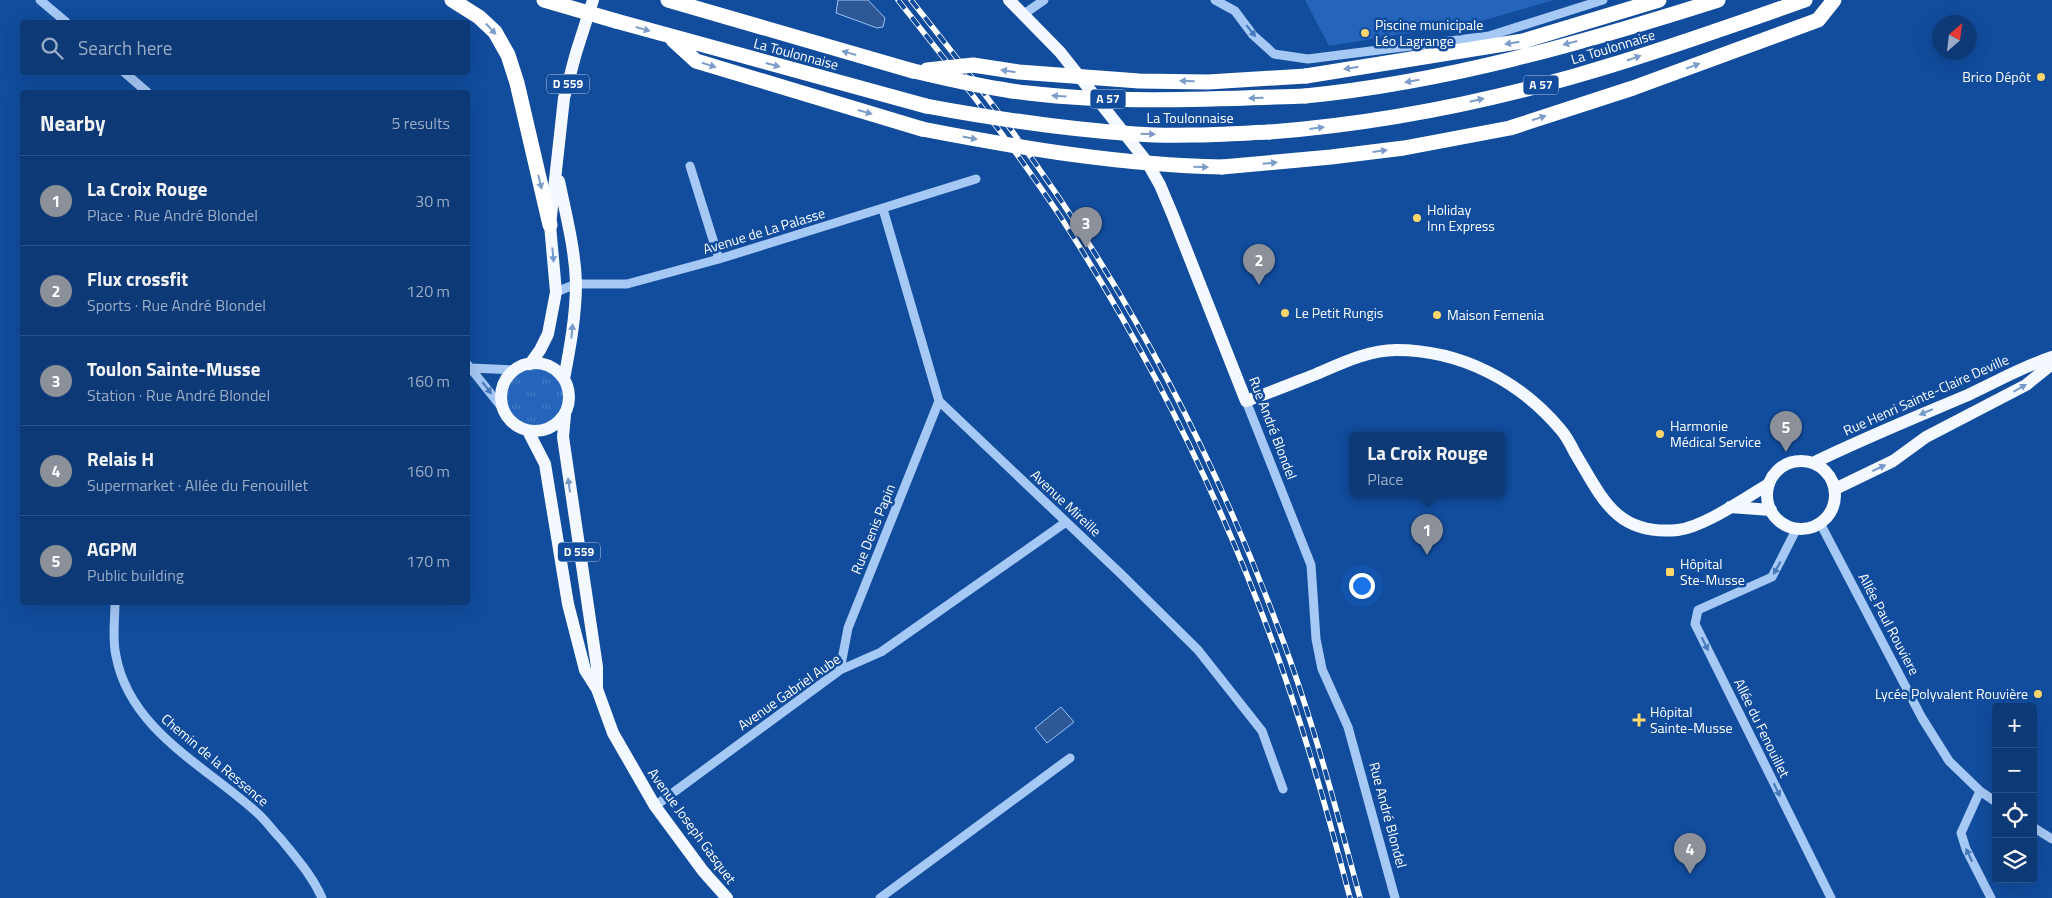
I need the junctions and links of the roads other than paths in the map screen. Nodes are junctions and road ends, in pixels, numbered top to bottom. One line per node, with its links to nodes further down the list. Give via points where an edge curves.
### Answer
1 (40, 0): 15 (street)
2 (452, 0): 24 (highway, one-way to 24, via 495,32 508,55)
3 (544, 0): 16 (highway, La Toulonnaise / A 57, one-way to 16, bridge)
4 (593, 0): 21 (main road, D 559, via 564,98)
5 (668, 0): 17 (highway, La Toulonnaise / A 57, one-way to 5)
6 (1010, 0): 14 (main road, Rue André Blondel)
7 (1044, 0): 14 (street)
8 (1215, 0): 9 (street, one-way to 9, via 1235,11 1253,36 1274,54 1308,59 1489,36)
9 (1603, 0)
10 (1659, 0): 17 (highway, one-way to 17, bridge, via 1523,41 1306,76 1208,82 1049,75 973,65)
11 (1718, 0): 17 (highway, La Toulonnaise / A 57, one-way to 17, bridge, via 1462,71 1356,91 1305,96 1103,99 1028,93)
12 (1805, 0): 16 (highway, La Toulonnaise / A 57, one-way to 12, bridge, via 926,106 995,119 1059,128 1204,135 1316,129 1472,102 1625,62)
13 (1834, 0): 16 (highway, one-way to 13, bridge, via 696,61 922,128 1096,157 1222,167 1404,148 1510,128 1633,88 1818,20)
14 (1024, 14): 36 (main road, Rue André Blondel, via 1060,52 1147,162 1177,224)
15 (64, 20)
16 (670, 37)
17 (913, 71)
18 (127, 75): 19 (street)
19 (145, 90)
20 (690, 166): 25 (street)
21 (556, 172): 24 (main road, D 559); 26 (main road, D 559, via 573,252)
22 (976, 179): 23 (street, Avenue de La Palasse)
23 (883, 209): 25 (street, Avenue de La Palasse); 35 (street)
24 (550, 225): 27 (main road, D 559, one-way to 27)
25 (719, 259): 26 (street, Avenue de La Palasse, via 627,284)
26 (576, 284): 27 (street, Avenue de La Palasse); 34 (main road, D 559, one-way to 26)
27 (556, 292): 29 (main road, D 559, via 548,334)
28 (2052, 357): 40 (main road, Rue Henri Sainte-Claire Deville, one-way to 40)
29 (530, 364): 33 (main road); 34 (main road, via 548,366)
30 (2052, 364): 42 (main road, one-way to 30, via 1893,461 1926,437 2026,385)
31 (470, 366): 33 (street)
32 (470, 367): 37 (street, one-way to 37)
33 (515, 370): 37 (main road, via 503,387)
34 (564, 379): 38 (main road, via 570,397)
35 (939, 401): 47 (street, Avenue Mireille); 57 (street, Rue Denis Papin, via 848,628)
36 (1246, 401): 43 (main road, via 1374,353 1420,351 1471,364 1520,390 1563,432 1612,512 1633,525 1656,530 1680,530); 69 (street, Rue André Blondel, via 1311,565 1316,639 1322,669 1348,727)
37 (503, 409): 39 (main road, via 509,419)
38 (564, 415): 39 (main road, via 549,429); 44 (main road, Avenue Joseph Gasquet / D 559, one-way to 38, via 563,438)
39 (528, 431): 46 (main road, Avenue Joseph Gasquet / D 559, via 545,464)
40 (1813, 463): 41 (main road, via 1792,462 1774,474); 42 (main road, via 1831,478)
41 (1769, 484): 43 (main road); 45 (main road)
42 (1835, 488): 48 (main road, via 1831,512)
43 (1730, 507): 45 (main road)
44 (573, 510): 46 (main road); 50 (main road, Avenue Joseph Gasquet / D 559)
45 (1771, 510): 49 (main road, via 1782,523)
46 (553, 513): 51 (main road, Avenue Joseph Gasquet / D 559)
47 (1066, 522): 57 (street, Avenue Gabriel Aube, via 881,652); 60 (street, Avenue Mireille, via 1198,650 1262,731)
48 (1820, 523): 49 (main road, via 1809,528); 61 (street, Allée Paul Rouviere, via 1922,718 1949,761)
49 (1797, 528): 70 (street, Allée du Fenouillet, one-way to 70, via 1772,577 1698,610 1695,624)
50 (580, 559): 51 (main road); 52 (main road, Avenue Joseph Gasquet / D 559)
51 (560, 562): 53 (main road, Avenue Joseph Gasquet / D 559)
52 (587, 600): 53 (main road); 55 (main road, Avenue Joseph Gasquet / D 559)
53 (568, 604): 56 (main road, Avenue Joseph Gasquet / D 559)
54 (115, 605): 66 (street, Chemin de la Ressence, via 116,657 138,708 163,737 264,819 309,873)
55 (593, 642): 56 (main road); 58 (main road, Avenue Joseph Gasquet / D 559)
56 (578, 646): 58 (main road, Avenue Joseph Gasquet / D 559, via 585,670)
57 (840, 670): 63 (street, Avenue Gabriel Aube)
58 (598, 689): 63 (main road, Avenue Joseph Gasquet / D 559, via 613,733)
59 (1070, 758): 68 (street)
60 (1283, 789)
61 (1980, 791): 62 (street, Allée Paul Rouviere); 71 (street, one-way to 61, via 1966,850 1961,833)
62 (1992, 799)
63 (655, 806): 67 (main road, Avenue Joseph Gasquet / D 559)
64 (2037, 830): 65 (street)
65 (2052, 839)
66 (322, 898)
67 (726, 898)
68 (880, 898)
69 (1395, 898)
70 (1831, 898)
71 (1991, 898)

